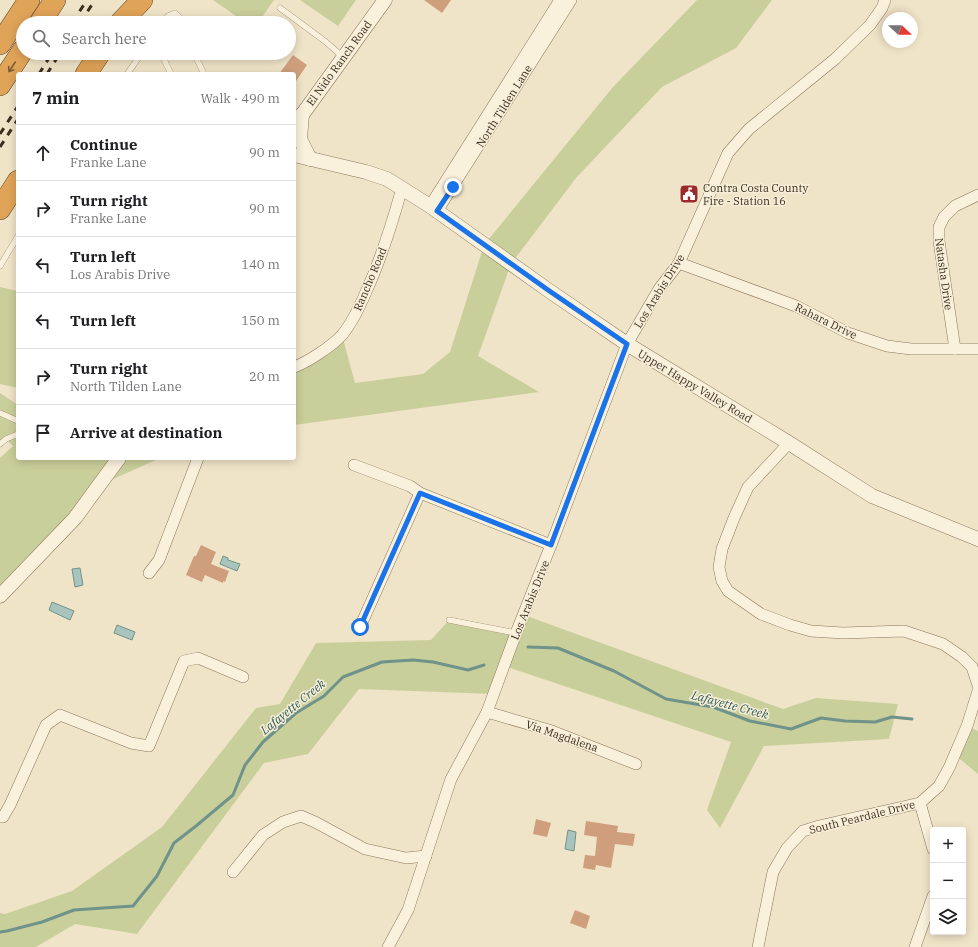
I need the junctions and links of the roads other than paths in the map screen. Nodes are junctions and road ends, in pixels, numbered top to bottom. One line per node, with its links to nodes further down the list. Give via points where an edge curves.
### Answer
1 (20, 0): 20 (highway)
2 (29, 0): 11 (highway)
3 (55, 0): 12 (highway)
4 (134, 0): 13 (highway)
5 (142, 0): 14 (highway)
6 (385, 0): 22 (street, El Nido Ranch Road)
7 (560, 0): 40 (street)
8 (572, 0): 40 (street, North Tilden Lane)
9 (885, 0): 42 (street, Los Arabis Drive, via 870,25 835,59 749,129 728,153)
10 (280, 8): 17 (lane)
11 (18, 16)
12 (45, 16)
13 (124, 16)
14 (126, 16)
15 (168, 16): 16 (lane, via 175,13)
16 (178, 16)
17 (291, 16)
18 (16, 20): 21 (highway)
19 (296, 20): 22 (lane)
20 (0, 40)
21 (0, 44)
22 (343, 57): 33 (street, El Nido Ranch Road)
23 (16, 60): 32 (highway, one-way to 32)
24 (95, 60): 28 (highway)
25 (137, 60): 29 (lane)
26 (164, 60): 30 (lane)
27 (197, 60): 31 (lane)
28 (87, 72)
29 (129, 72)
30 (170, 72)
31 (203, 72)
32 (0, 85)
33 (298, 120): 35 (street, via 300,139)
34 (296, 155): 35 (street, Upper Happy Valley Road)
35 (310, 158): 37 (street, Upper Happy Valley Road, via 366,172 387,179)
36 (16, 184): 39 (highway)
37 (402, 188): 40 (street, Upper Happy Valley Road); 47 (street, Rancho Road, via 391,226 358,312 342,335 324,350)
38 (978, 195): 45 (street, Natasha Drive, via 955,206 944,217 939,227)
39 (0, 209)
40 (433, 209): 44 (street, Upper Happy Valley Road)
41 (16, 239): 43 (lane)
42 (679, 263): 44 (street, Los Arabis Drive, via 659,289); 45 (street, Rahara Drive, via 796,306 848,333 887,346)
43 (0, 266)
44 (627, 344): 51 (street, Upper Happy Valley Road); 58 (street, Los Arabis Drive)
45 (955, 349): 46 (street, Rahara Drive)
46 (978, 349)
47 (296, 366)
48 (0, 413): 49 (lane)
49 (16, 420)
50 (16, 435): 52 (lane)
51 (790, 443): 57 (street, Upper Happy Valley Road, via 872,496); 65 (street, via 748,487 734,518 722,549 719,567 722,581 728,591 761,614 811,631 904,632 943,644 972,667)
52 (0, 444)
53 (118, 460): 60 (street, via 74,518)
54 (197, 460): 59 (street, via 159,560)
55 (354, 465): 56 (street, via 410,486)
56 (420, 493): 58 (street); 62 (street)
57 (978, 539)
58 (551, 545): 63 (street, Los Arabis Drive)
59 (149, 572)
60 (0, 596)
61 (449, 620): 63 (lane)
62 (360, 627)
63 (516, 633): 67 (street, Los Arabis Drive)
64 (243, 677): 70 (street, via 198,658 184,661 149,746 131,743 60,715 46,725 10,805 3,817)
65 (978, 685)
66 (978, 690): 69 (street, South Peardale Drive, via 950,768 939,786)
67 (487, 712): 68 (street, Via Magdalena, via 552,731); 72 (street, Los Arabis Drive, via 451,779)
68 (636, 764)
69 (920, 803): 71 (street); 76 (street, South Peardale Drive, via 803,831 787,848 773,872)
70 (0, 817)
71 (930, 838)
72 (426, 856): 73 (street, via 406,858 365,849 301,816 283,822 263,834); 75 (street, Los Arabis Drive, via 408,910)
73 (233, 872)
74 (932, 899): 77 (street)
75 (388, 947)
76 (758, 947)
77 (915, 947)

